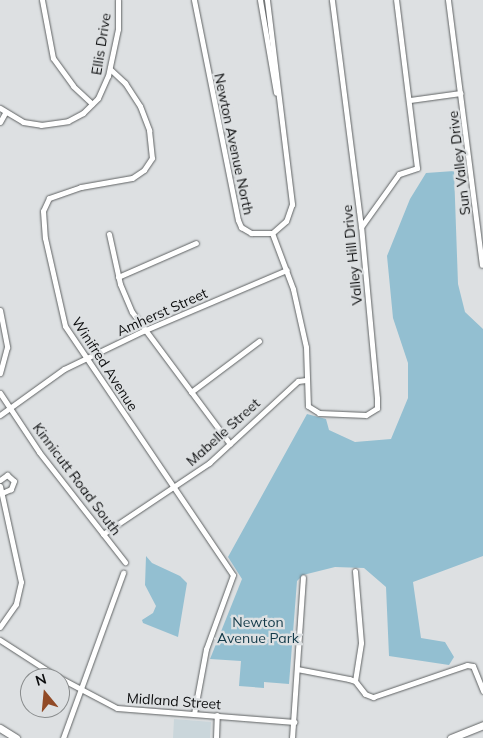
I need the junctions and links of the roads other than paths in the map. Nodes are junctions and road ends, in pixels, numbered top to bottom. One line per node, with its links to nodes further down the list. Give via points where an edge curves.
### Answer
1 (42, 0): 13 (street, via 52,58 73,86)
2 (118, 0): 9 (street, Ellis Drive, via 118,29)
3 (194, 0): 18 (street, Newton Avenue North, via 240,227 251,233)
4 (260, 0): 11 (street, via 269,66)
5 (267, 0): 11 (street)
6 (332, 0): 17 (street, Valley Hill Drive)
7 (396, 0): 12 (street)
8 (448, 0): 10 (street, Sun Valley Drive)
9 (110, 69): 13 (street, Ellis Drive, via 103,89); 27 (street, Winifred Avenue, via 133,94 146,118 152,143 150,163 132,178 56,194 47,201 43,211 45,238 65,326)
10 (461, 93): 12 (street); 21 (street, Sun Valley Drive)
11 (278, 99): 18 (street, via 292,204 286,221)
12 (410, 100): 17 (street, via 417,168 399,174)
13 (92, 104): 15 (street, Ellis Drive, via 68,121 50,125 32,124)
14 (0, 108): 15 (street, Ellis Drive)
15 (5, 113): 16 (street)
16 (0, 122)
17 (361, 227): 29 (street, Valley Hill Drive, via 377,408 366,414 329,414 311,410)
18 (272, 233): 22 (street)
19 (110, 234): 23 (street)
20 (196, 243): 23 (street)
21 (482, 265)
22 (287, 270): 25 (street, Amherst Street); 29 (street, via 306,347)
23 (118, 277): 25 (street, via 126,301)
24 (0, 310): 28 (street, via 7,347)
25 (144, 331): 27 (street, Amherst Street); 30 (street)
26 (258, 341): 30 (street)
27 (87, 358): 32 (street, Amherst Street, via 56,375); 37 (street, Winifred Avenue)
28 (0, 373)
29 (306, 380): 34 (street, Mabelle Street, via 298,381)
30 (191, 392): 34 (street)
31 (0, 393): 32 (street, Kinnicutt Road South)
32 (12, 409): 33 (street, Amherst Street); 39 (street, Kinnicutt Road South, via 39,452)
33 (0, 415)
34 (230, 444): 37 (street, Mabelle Street)
35 (0, 480): 38 (street, via 7,475 14,482 12,488)
36 (0, 486): 38 (street)
37 (174, 487): 39 (street, Mabelle Street); 52 (street, Winifred Avenue, via 234,580 206,649)
38 (2, 493): 44 (street, via 21,582 16,604)
39 (103, 534): 40 (street, Kinnicutt Road South)
40 (125, 562)
41 (355, 571): 48 (street, via 361,643)
42 (123, 573): 50 (street)
43 (303, 577): 47 (street)
44 (0, 627)
45 (0, 640): 46 (street, Midland Street)
46 (44, 668)
47 (297, 669): 48 (street); 54 (street)
48 (355, 681): 51 (street, via 365,694 376,696 467,664 473,666)
49 (70, 684): 50 (street, Midland Street)
50 (80, 691): 52 (street, Midland Street, via 117,708); 58 (street)
51 (483, 691)
52 (194, 714): 53 (street, Midland Street)
53 (217, 716): 54 (street, Midland Street); 59 (street)
54 (294, 722): 60 (street)
55 (483, 725): 61 (main road)
56 (0, 728): 57 (main road)
57 (16, 738)
58 (63, 738)
59 (216, 738)
60 (292, 738)
61 (450, 738)

